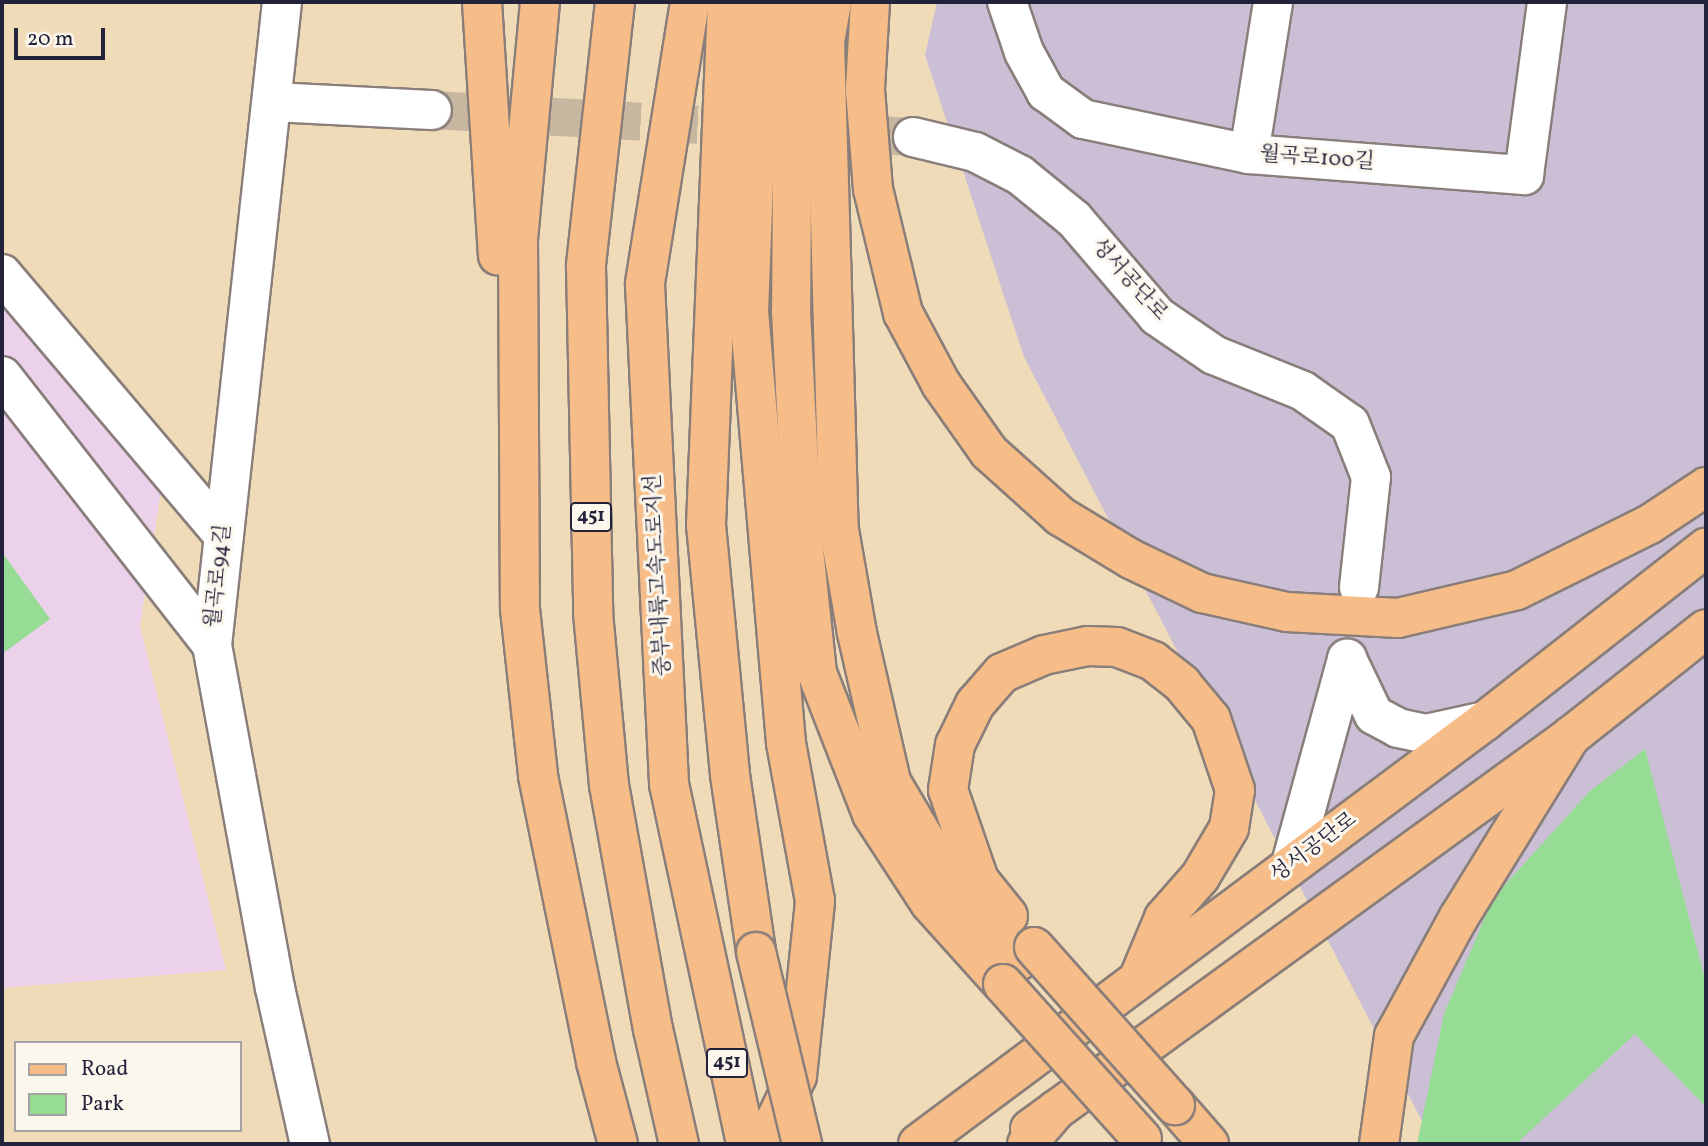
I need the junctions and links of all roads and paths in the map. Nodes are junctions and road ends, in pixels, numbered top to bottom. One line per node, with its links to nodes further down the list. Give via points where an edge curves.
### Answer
1 (282, 2): 14 (street, 월곡로94길)
2 (482, 2): 24 (main road)
3 (540, 2): 24 (main road, via 518,237)
4 (615, 2): 36 (main road, 451, via 586,266 593,613 609,785 653,1029)
5 (690, 2): 37 (main road, 중부내륙고속도로지선 / 451, via 645,284 669,784)
6 (727, 2): 39 (main road, bridge, via 706,525 730,775 756,952)
7 (766, 2): 38 (main road, via 760,27 749,312 786,744 815,901 797,1076 775,1121)
8 (799, 2): 30 (main road, via 793,51 791,312 803,540 817,673 873,814 930,903)
9 (832, 2): 30 (main road, via 825,40 839,530 857,633 891,782 956,892)
10 (870, 2): 20 (main road, via 865,90 873,189 903,313 941,384 989,452 1060,516 1131,559 1202,593 1287,612 1398,618 1517,590 1650,524)
11 (1007, 2): 17 (street, 월곡로100길, via 1024,52 1046,92 1083,119)
12 (1273, 2): 17 (street)
13 (1547, 2): 17 (street, 월곡로100길, via 1524,175)
14 (272, 102): 15 (street); 21 (street, 월곡로94길)
15 (432, 110)
16 (913, 137): 23 (street, 성서공단로, via 975,152 1020,175 1074,219 1157,316 1214,355 1303,391 1350,424 1371,477)
17 (1249, 153)
18 (2, 274): 21 (street)
19 (2, 376): 26 (street)
20 (1706, 487)
21 (223, 536): 26 (street, 월곡로94길)
22 (1706, 548): 27 (main road, 성서공단로)
23 (1359, 587)
24 (520, 609): 35 (main road, via 538,776 596,1062)
25 (1706, 629): 28 (main road)
26 (212, 645): 34 (street, 월곡로94길, via 275,988)
27 (1485, 720): 29 (main road, 성서공단로); 29 (street, via 1426,733 1398,728 1374,715 1347,659)
28 (1571, 736): 32 (main road); 45 (main road, via 1459,917 1394,1036)
29 (1291, 864): 31 (main road, 성서공단로)
30 (1018, 964): 31 (main road, via 979,880 948,790 956,745 975,704 1002,673 1044,655 1088,646 1117,648 1153,661 1182,684 1211,719 1235,790 1229,828 1200,877 1164,918); 33 (main road)
31 (1138, 980): 40 (main road, 성서공단로)
32 (1056, 1110): 41 (main road); 42 (main road)
33 (1155, 1126): 43 (main road); 44 (main road)
34 (310, 1144)
35 (618, 1144)
36 (679, 1144)
37 (746, 1144)
38 (756, 1144)
39 (802, 1144)
40 (918, 1144)
41 (1009, 1144)
42 (1027, 1144)
43 (1185, 1144)
44 (1209, 1144)
45 (1379, 1144)

